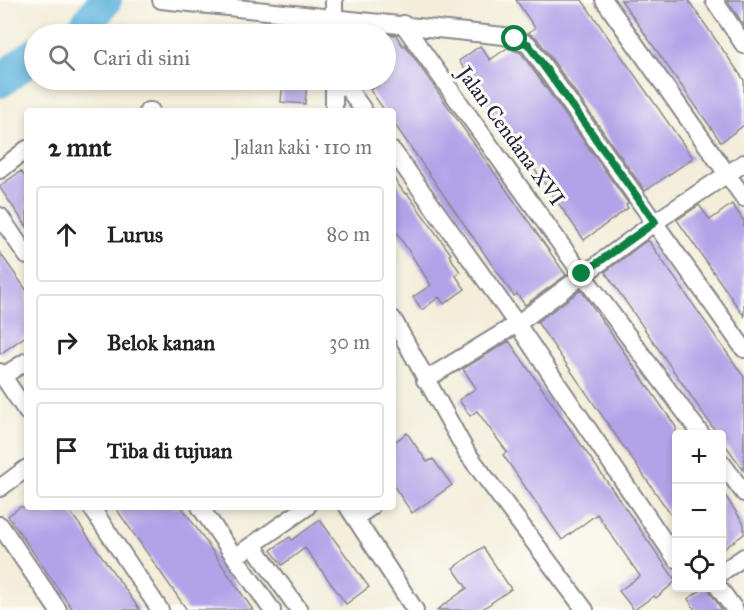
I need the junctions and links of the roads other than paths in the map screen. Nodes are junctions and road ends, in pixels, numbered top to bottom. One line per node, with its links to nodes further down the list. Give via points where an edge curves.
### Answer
1 (161, 0): 4 (street, via 226,8)
2 (604, 0): 16 (street)
3 (714, 0): 7 (street)
4 (334, 8): 5 (street); 6 (street)
5 (334, 24)
6 (403, 24): 19 (street, via 504,36 528,44); 21 (street, Jalan Cendana XVI)
7 (744, 45)
8 (334, 90): 10 (street)
9 (349, 90): 11 (street)
10 (334, 108)
11 (362, 108)
12 (24, 152): 15 (street)
13 (396, 155): 22 (street)
14 (744, 163): 16 (street)
15 (0, 170)
16 (727, 174): 17 (street); 19 (street)
17 (744, 198)
18 (0, 216): 20 (street)
19 (655, 222): 21 (street); 24 (street)
20 (24, 252)
21 (582, 274): 22 (street); 29 (street, Jalan Cendana XVI)
22 (517, 324): 27 (street); 40 (street)
23 (396, 325): 27 (street)
24 (744, 349)
25 (24, 362): 26 (street)
26 (1, 374): 28 (street)
27 (425, 380): 50 (street, via 467,453)
28 (24, 408)
29 (697, 430)
30 (726, 468): 33 (street)
31 (24, 470): 32 (street)
32 (0, 488)
33 (744, 493)
34 (93, 510): 47 (street)
35 (202, 510): 41 (street)
36 (303, 510): 39 (street)
37 (351, 512): 45 (street)
38 (0, 525): 46 (street)
39 (253, 545): 41 (street); 49 (street)
40 (672, 553)
41 (235, 557): 48 (street)
42 (744, 557): 43 (street)
43 (726, 569)
44 (722, 592): 51 (street)
45 (407, 607)
46 (58, 610)
47 (160, 610)
48 (272, 610)
49 (299, 610)
50 (585, 610)
51 (735, 610)

